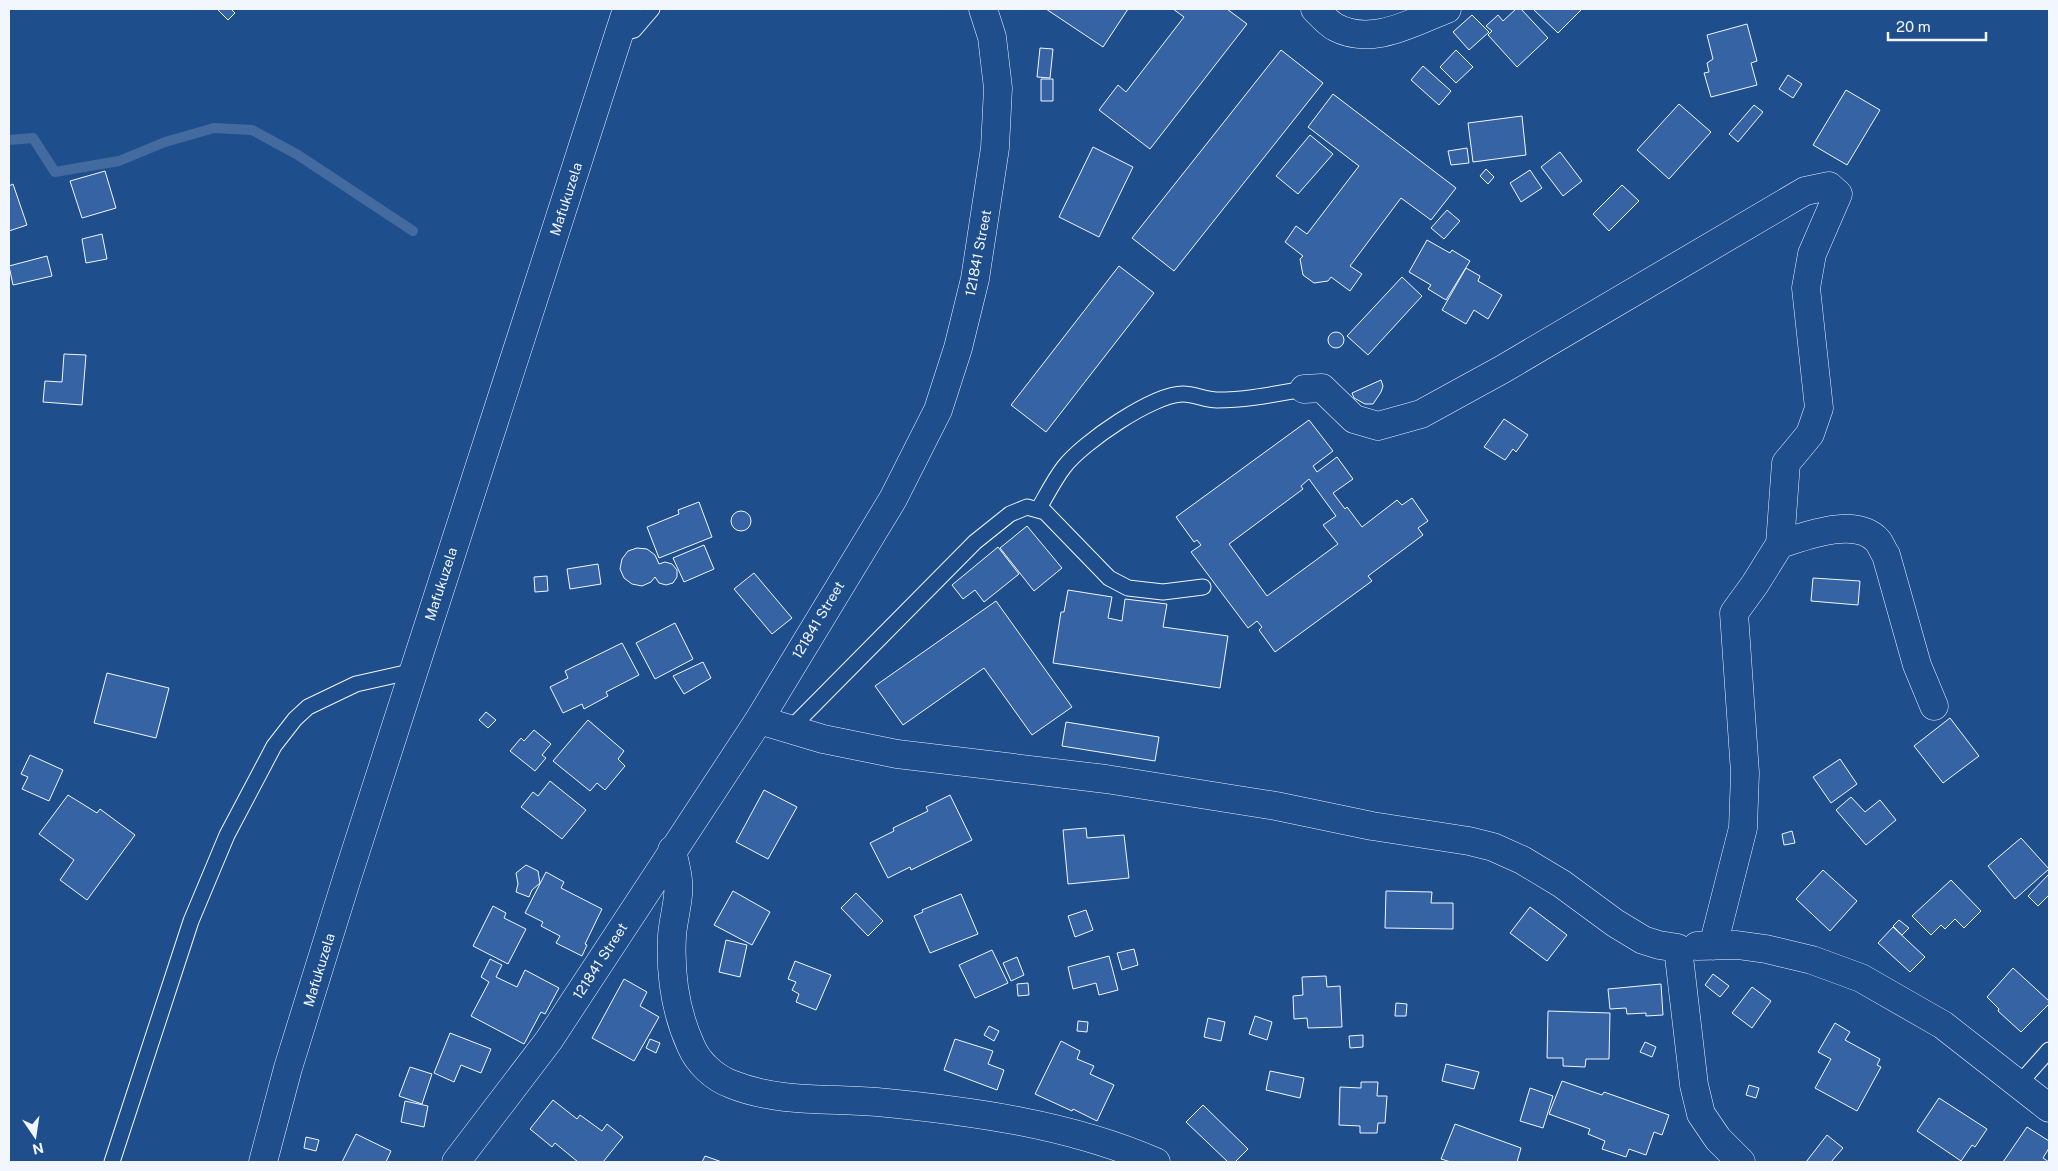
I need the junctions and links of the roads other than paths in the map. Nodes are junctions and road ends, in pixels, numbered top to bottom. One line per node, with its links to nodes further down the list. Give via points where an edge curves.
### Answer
1 (652, 9): 5 (lane, via 634,30)
2 (983, 9): 12 (street, 121841 Street, via 992,37 998,88 995,148 975,279 958,348 938,410 893,499)
3 (1315, 9): 4 (street, via 1334,26 1368,35)
4 (1447, 9)
5 (623, 21): 10 (street, Mafukuzela)
6 (1304, 389): 7 (lane, via 1215,400 1183,394 1165,397 1089,443 1065,466); 8 (street, via 1322,388 1354,419 1378,426 1421,414 1805,191 1829,186 1838,194 1812,254 1806,288 1819,408 1810,434 1786,463)
7 (1038, 510): 9 (lane, via 1045,512 1109,578 1128,588 1163,592); 13 (lane, via 1027,507 1010,514 974,542)
8 (1780, 544): 11 (street, via 1816,532 1840,529 1861,530 1878,541 1886,555 1917,665); 15 (street, via 1734,613 1745,773 1743,828)
9 (1203, 587)
10 (414, 671): 20 (lane, via 356,684 308,707 294,719 274,746 227,835 191,921); 21 (street, Mafukuzela, via 291,1059)
11 (1934, 706)
12 (759, 720): 13 (street); 14 (street, 121841 Street)
13 (790, 729): 16 (street, via 897,754 1106,779 1469,840 1522,860 1643,940)
14 (672, 850): 22 (street, 121841 Street, via 549,1040); 23 (street, via 678,876 672,970 679,1014 692,1048 706,1069 730,1084 774,1096 940,1108 1090,1138)
15 (1713, 946): 16 (street); 18 (street, via 1737,945 1766,950 1812,960 1861,978 1943,1024)
16 (1678, 948): 24 (street, via 1694,1085 1701,1114 1718,1139)
17 (2049, 1050): 18 (lane)
18 (2018, 1085): 19 (street)
19 (2049, 1108)
20 (112, 1162)
21 (263, 1162)
22 (456, 1162)
23 (1156, 1162)
24 (1741, 1162)

